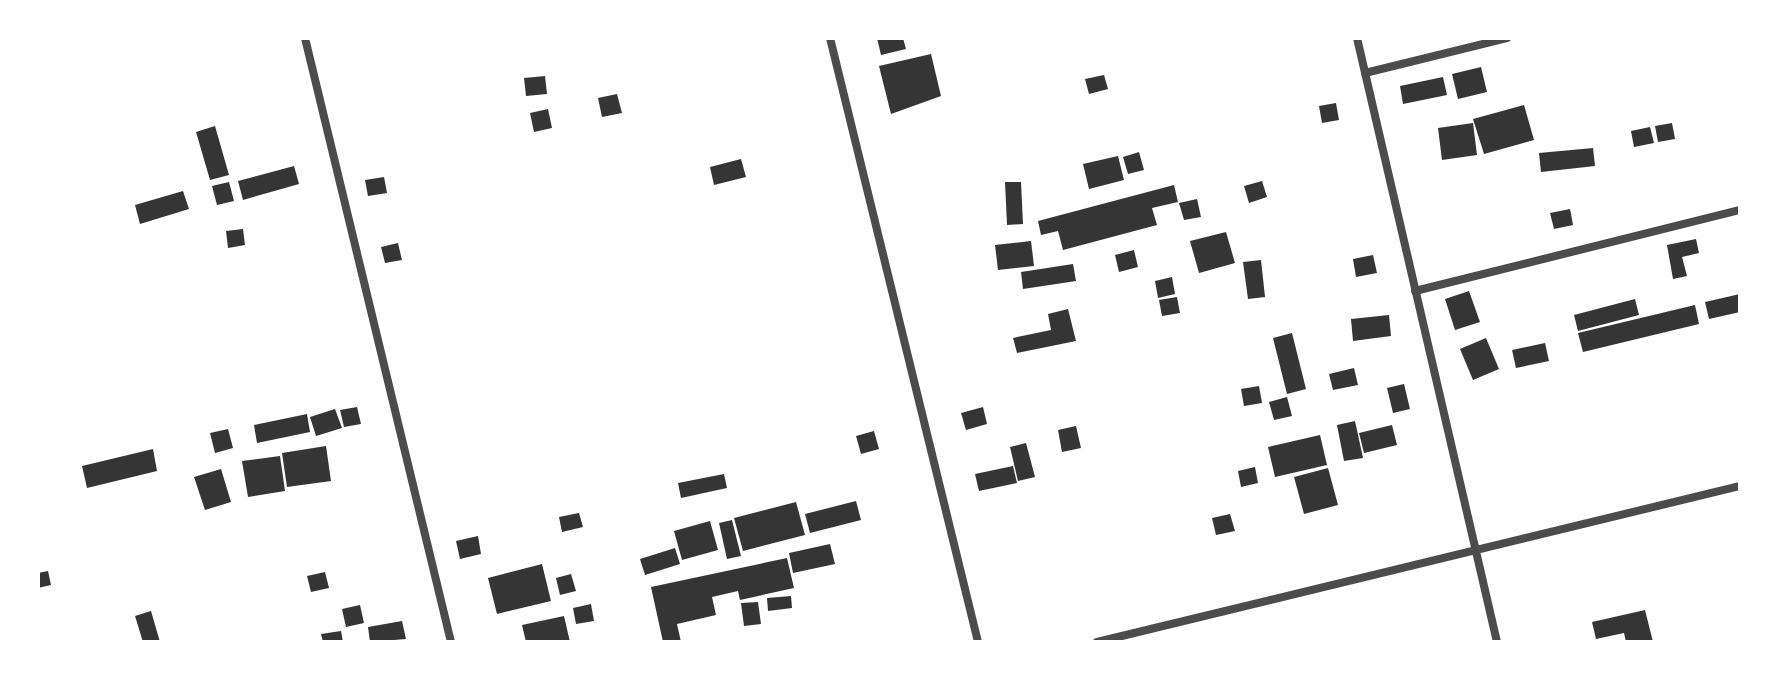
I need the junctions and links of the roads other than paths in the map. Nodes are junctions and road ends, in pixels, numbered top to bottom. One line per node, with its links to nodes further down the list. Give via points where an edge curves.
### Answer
1 (305, 38): 10 (street)
2 (830, 38): 11 (street)
3 (1357, 38): 5 (street)
4 (1507, 38): 5 (street)
5 (1365, 73): 7 (street)
6 (1740, 210): 7 (street)
7 (1415, 291): 9 (street)
8 (1740, 486): 9 (street)
9 (1475, 550): 12 (street); 13 (street)
10 (451, 642)
11 (978, 642)
12 (1097, 642)
13 (1497, 642)

